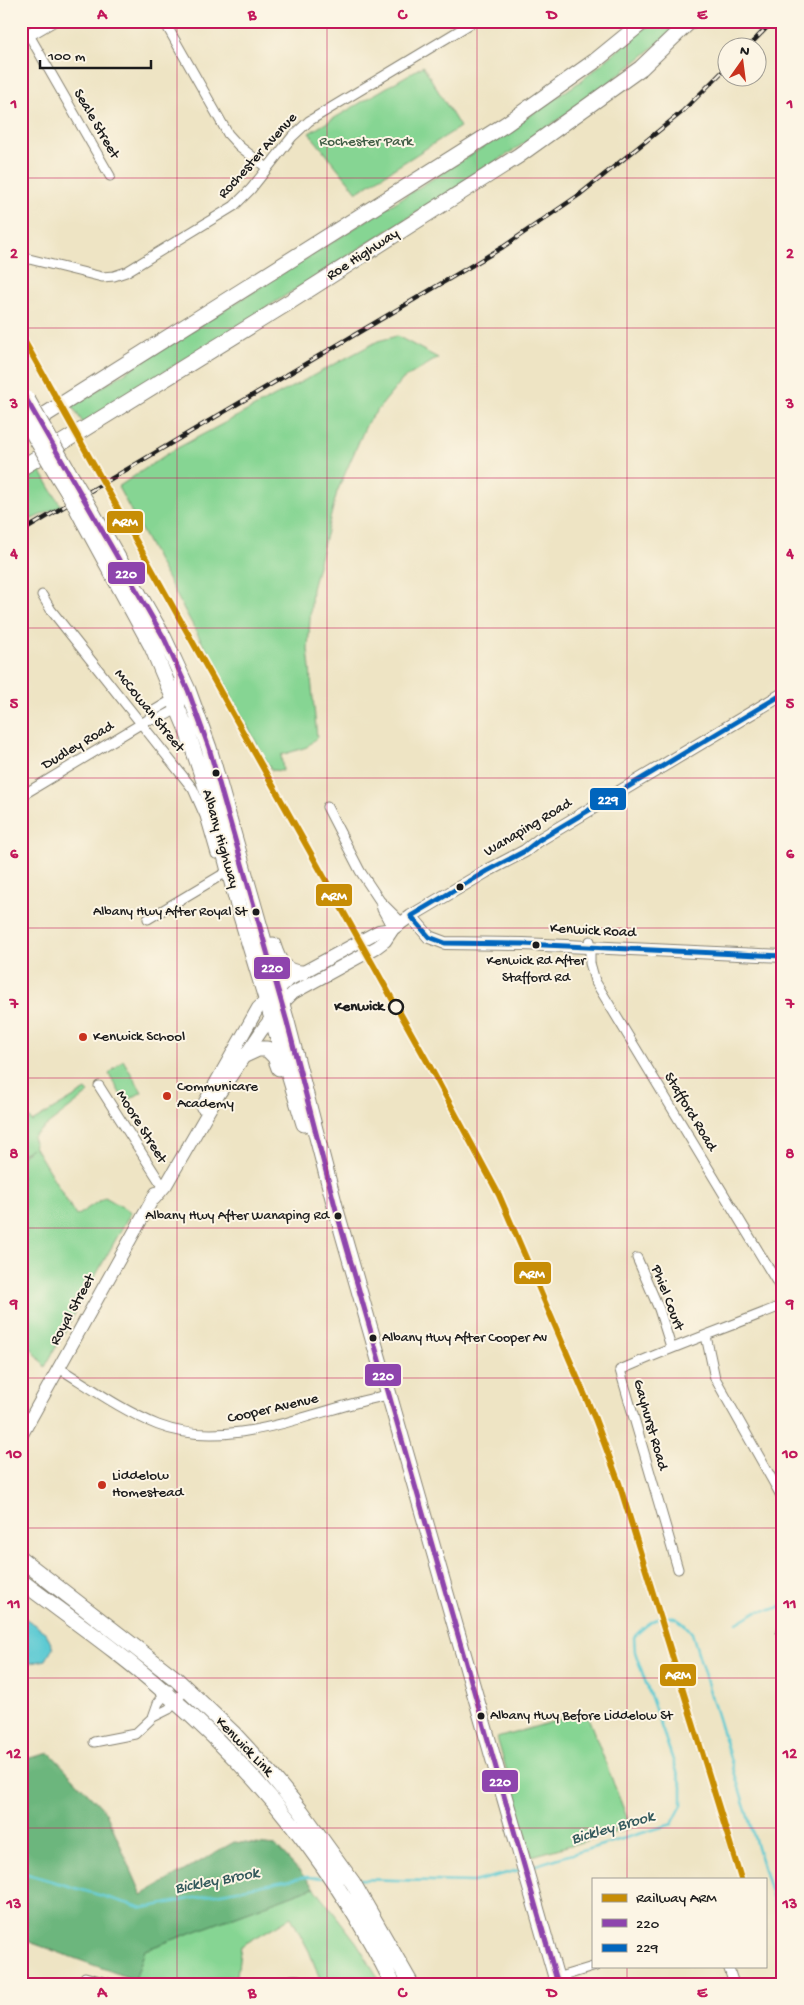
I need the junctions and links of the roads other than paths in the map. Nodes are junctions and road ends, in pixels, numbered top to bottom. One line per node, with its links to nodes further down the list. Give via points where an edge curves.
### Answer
1 (52, 21): 6 (main road)
2 (164, 21): 7 (street, via 228,134)
3 (475, 21): 7 (street, Rochester Avenue, via 309,121)
4 (644, 21): 11 (highway, via 595,61 506,124)
5 (690, 21): 12 (highway, Roe Highway, via 641,68 518,156)
6 (25, 37): 8 (street, Seale Street)
7 (267, 168): 9 (street, Rochester Avenue, via 229,210 119,275 98,277)
8 (110, 176)
9 (23, 258)
10 (23, 401): 13 (highway, Albany Highway, bridge)
11 (21, 430)
12 (21, 468)
13 (88, 517): 15 (highway, Albany Highway, via 164,638); 17 (highway, Albany Highway)
14 (42, 595): 19 (street, McCowan Street, via 51,610)
15 (177, 667): 17 (street); 18 (highway, Albany Highway)
16 (783, 694): 26 (main road, Wanaping Road)
17 (178, 702): 18 (street); 19 (street, Dudley Road, via 157,720); 23 (highway, Albany Highway)
18 (199, 718): 24 (highway, Albany Highway)
19 (145, 721): 20 (street, Dudley Road); 22 (street, McCowan Street, via 193,789)
20 (21, 796)
21 (327, 808): 26 (street, via 360,871 380,901 382,910)
22 (216, 854)
23 (230, 870): 25 (street); 35 (highway, Albany Highway)
24 (256, 914): 33 (highway, via 266,922 280,964 291,972); 34 (highway, Albany Highway)
25 (148, 919)
26 (406, 920): 27 (main road, Kenwick Road, via 443,935); 29 (main road, Wanaping Road); 32 (main road, Wanaping Road, via 386,941)
27 (590, 944): 28 (main road, Kenwick Road); 30 (main road, Kenwick Road); 43 (street, Stafford Road, via 590,963 595,981)
28 (783, 950)
29 (344, 951): 31 (main road, Wanaping Road); 32 (main road)
30 (783, 956)
31 (324, 962): 32 (main road, via 339,964); 33 (main road, Wanaping Road)
32 (342, 968): 34 (main road, Wanaping Road, via 293,994)
33 (302, 974): 34 (main road, Wanaping Road, via 287,981)
34 (280, 997): 35 (main road, Wanaping Road); 36 (main road, Royal Street); 48 (highway, Albany Highway)
35 (266, 1000): 36 (highway, Albany Highway); 40 (main road, Royal Street, via 252,1016)
36 (271, 1016): 37 (main road, Royal Street); 39 (highway, Albany Highway)
37 (246, 1055): 39 (highway, via 261,1048 273,1054 294,1111); 41 (main road, Royal Street)
38 (99, 1086): 40 (street, Moore Street)
39 (304, 1126): 48 (highway, Albany Highway)
40 (160, 1182): 41 (main road, Royal Street)
41 (154, 1200): 47 (main road, Royal Street)
42 (637, 1258): 46 (street, Phiel Court)
43 (783, 1292)
44 (783, 1305): 45 (street, Gayhurst Road)
45 (706, 1336): 46 (street, Gayhurst Road); 50 (street, via 715,1378)
46 (671, 1347): 52 (street, Gayhurst Road, via 620,1370)
47 (59, 1368): 48 (street, Cooper Avenue, via 126,1410 159,1425 218,1435 257,1429); 49 (main road, Royal Street)
48 (385, 1395): 62 (highway, Albany Highway)
49 (21, 1436)
50 (783, 1499)
51 (21, 1559): 56 (highway, Kenwick Link)
52 (678, 1569)
53 (21, 1580): 55 (highway, Kenwick Link)
54 (21, 1590): 55 (highway)
55 (79, 1625): 57 (highway, Kenwick Link)
56 (182, 1685): 57 (street); 67 (highway, Kenwick Link, via 270,1772 323,1840 380,1927)
57 (171, 1697): 58 (street, via 169,1709 153,1717 134,1734); 66 (highway, Kenwick Link, via 259,1784 290,1822 338,1890)
58 (94, 1742)
59 (592, 1967): 62 (street)
60 (729, 1968): 68 (street)
61 (85, 1977): 63 (street)
62 (554, 1981)
63 (112, 1984)
64 (277, 1984): 65 (street, via 296,1979)
65 (306, 1984)
66 (394, 1984)
67 (411, 1984)
68 (734, 1984)

